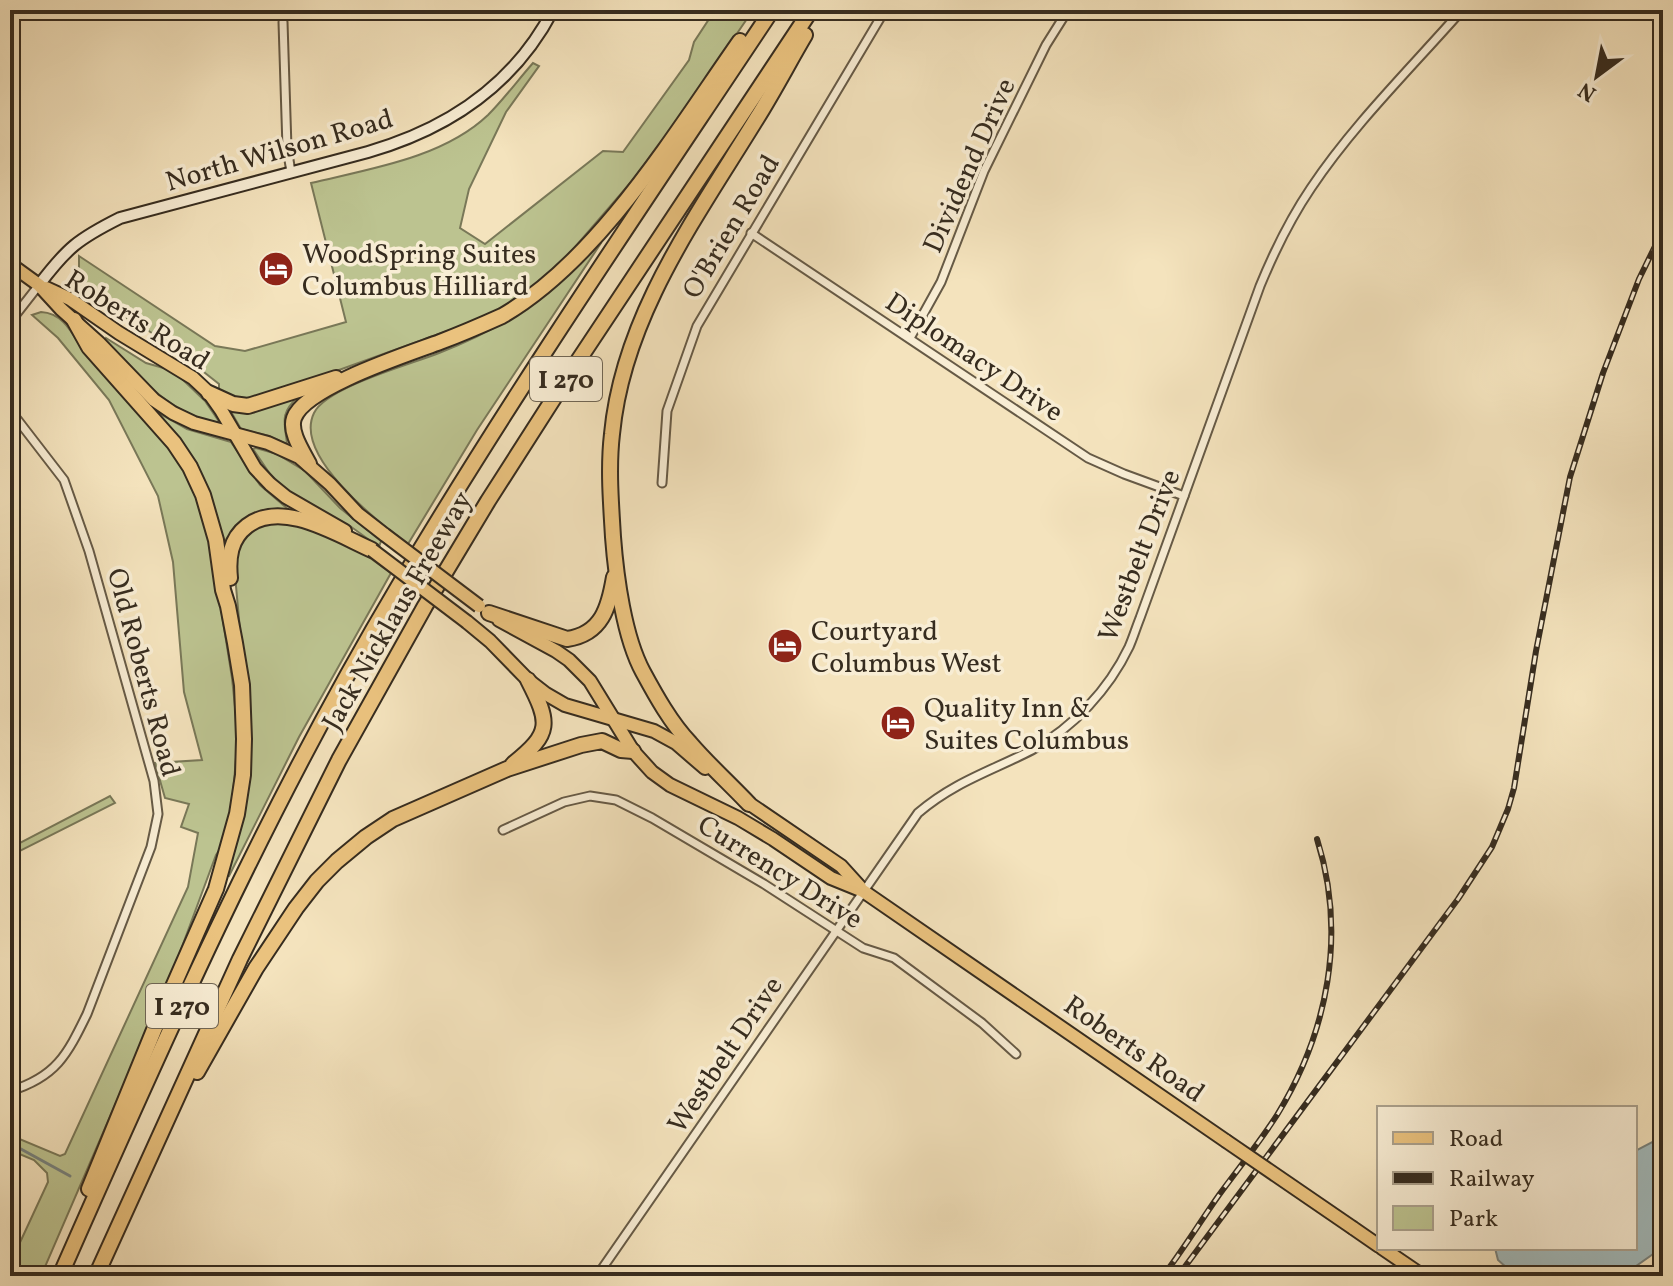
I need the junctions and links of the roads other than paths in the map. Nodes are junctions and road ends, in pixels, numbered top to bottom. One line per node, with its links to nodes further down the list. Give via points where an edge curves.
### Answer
1 (553, 10): 10 (main road, North Wilson Road, via 511,69 454,116 395,144)
2 (765, 10): 17 (highway, via 615,213 542,290 502,316)
3 (772, 10): 41 (highway, Jack Nicklaus Freeway / I 270, via 539,359 397,588 211,940)
4 (811, 10): 38 (highway, Jack Nicklaus Freeway / I 270, via 568,376 425,606 339,760)
5 (820, 10): 25 (highway, via 687,231 629,353 612,434)
6 (885, 10): 11 (street, O'Brien Road)
7 (1068, 10): 16 (street, Dividend Drive, via 984,171 941,282)
8 (1462, 10): 23 (street, Westbelt Drive, via 1334,156 1292,218 1260,286)
9 (283, 22): 10 (street)
10 (291, 172): 13 (main road, North Wilson Road, via 120,218 73,245)
11 (751, 233): 16 (street, Diplomacy Drive); 22 (street, O'Brien Road, via 697,326 667,411)
12 (10, 264): 13 (main road, Roberts Road)
13 (39, 285): 14 (main road, Roberts Road); 15 (street, North Wilson Road); 18 (main road, Roberts Road, via 182,370)
14 (74, 320): 20 (main road, Roberts Road, via 154,400 194,423); 26 (highway, via 89,347 190,467 211,518)
15 (10, 322)
16 (910, 338): 23 (street, Diplomacy Drive, via 1088,458)
17 (364, 371): 18 (highway, via 248,406); 21 (highway, via 315,396 298,411 293,429)
18 (209, 393): 20 (main road, Roberts Road)
19 (10, 410): 37 (street, Old Roberts Road, via 70,494 150,766 158,814 151,847 87,1014 63,1059 36,1081)
20 (235, 435): 21 (main road, Roberts Road, via 278,447); 24 (main road, Roberts Road, via 255,468 278,491)
21 (309, 464): 27 (main road, Roberts Road, bridge, via 358,514)
22 (662, 483)
23 (1184, 496): 34 (street, Westbelt Drive, via 1129,647 1103,688 1046,741 938,796 918,813)
24 (372, 550): 26 (highway, via 304,521 276,515 259,519 242,530 232,547); 28 (main road, Roberts Road, bridge, via 467,622)
25 (616, 571): 27 (highway, via 606,612 578,638 542,632); 32 (highway, via 642,670 689,742)
26 (228, 606): 41 (highway, via 244,715 237,814 216,889 125,1098)
27 (484, 610): 29 (main road, Roberts Road, via 569,660 590,681)
28 (528, 680): 29 (main road, Roberts Road, via 565,705); 31 (highway, via 544,728 531,750)
29 (613, 719): 30 (main road, Roberts Road); 32 (main road, Roberts Road, via 666,737)
30 (633, 751): 31 (highway, via 602,741); 34 (main road, Roberts Road, via 670,785 754,827 831,878)
31 (507, 769): 38 (highway, via 393,819 317,881 256,968)
32 (749, 804): 34 (main road, Roberts Road, via 841,866)
33 (503, 830): 35 (street, Currency Drive, via 564,802 590,796 616,800)
34 (863, 891): 35 (street, Westbelt Drive); 39 (main road, Roberts Road, bridge)
35 (836, 930): 36 (street, Currency Drive, via 863,948 894,958); 44 (street, Westbelt Drive)
36 (1016, 1054)
37 (10, 1091)
38 (155, 1145): 43 (highway, Jack Nicklaus Freeway / I 270)
39 (1377, 1244)
40 (1385, 1250): 45 (main road, Roberts Road)
41 (68, 1258): 42 (highway, Jack Nicklaus Freeway / I 270)
42 (60, 1276)
43 (96, 1276)
44 (597, 1276)
45 (1423, 1276)

